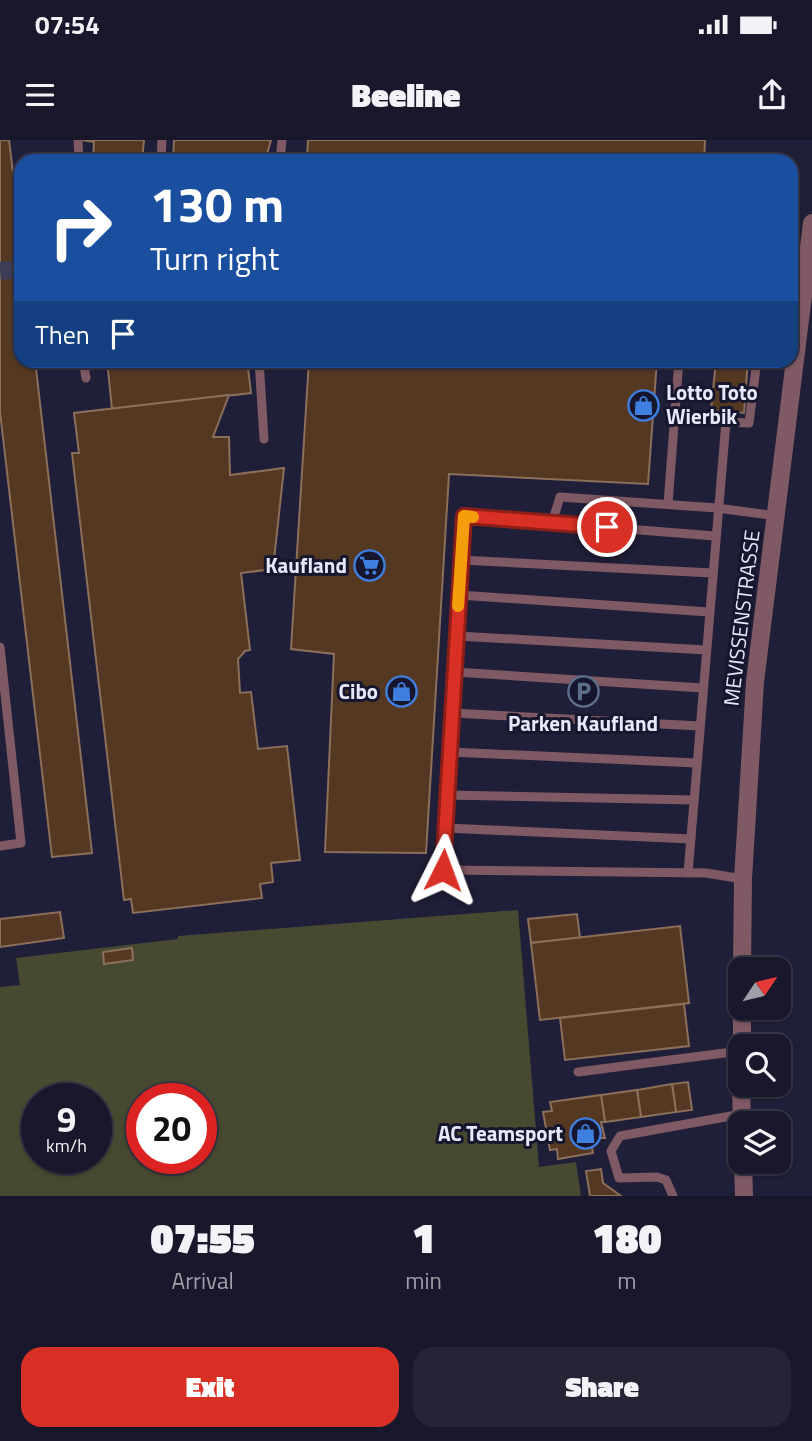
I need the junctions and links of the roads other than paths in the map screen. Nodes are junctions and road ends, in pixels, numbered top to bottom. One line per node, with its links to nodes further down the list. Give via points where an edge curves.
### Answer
1 (812, 223): 2 (street, MEVISSENSTRASSE)
2 (799, 274)
3 (84, 368): 8 (lane)
4 (260, 368): 9 (lane)
5 (678, 368): 10 (lane)
6 (756, 368): 11 (lane, via 749,423 726,422)
7 (791, 368): 12 (street, MEVISSENSTRASSE)
8 (86, 378)
9 (264, 439)
10 (668, 504): 11 (lane); 13 (lane, via 560,497)
11 (717, 508): 12 (lane); 14 (lane)
12 (776, 516): 36 (street, MEVISSENSTRASSE, via 755,682)
13 (552, 523): 14 (lane); 15 (lane, via 464,516)
14 (715, 536): 16 (lane)
15 (461, 560): 16 (lane); 17 (lane)
16 (712, 573): 18 (lane)
17 (459, 595): 18 (lane); 19 (lane)
18 (709, 612): 21 (lane)
19 (457, 636): 21 (lane); 22 (lane)
20 (0, 647): 27 (lane)
21 (706, 650): 23 (lane)
22 (455, 672): 23 (lane); 24 (lane)
23 (703, 688): 25 (lane)
24 (452, 713): 25 (lane); 26 (lane)
25 (700, 726): 28 (lane)
26 (450, 752): 28 (lane); 30 (lane)
27 (12, 762): 29 (lane); 34 (lane, via 20,844)
28 (697, 763): 31 (lane)
29 (0, 764)
30 (447, 794): 31 (lane); 32 (lane)
31 (694, 800): 33 (lane)
32 (446, 828): 33 (lane); 35 (lane, via 443,870)
33 (691, 839): 35 (lane)
34 (0, 846)
35 (688, 873): 36 (lane)
36 (743, 880): 37 (street, MEVISSENSTRASSE)
37 (742, 957)
38 (728, 1051): 39 (lane)
39 (578, 1072)
40 (728, 1121): 42 (lane, via 620,1136 615,1141 611,1151 619,1178 657,1177 666,1180)
41 (743, 1174): 43 (street)
42 (673, 1196)
43 (744, 1196)

